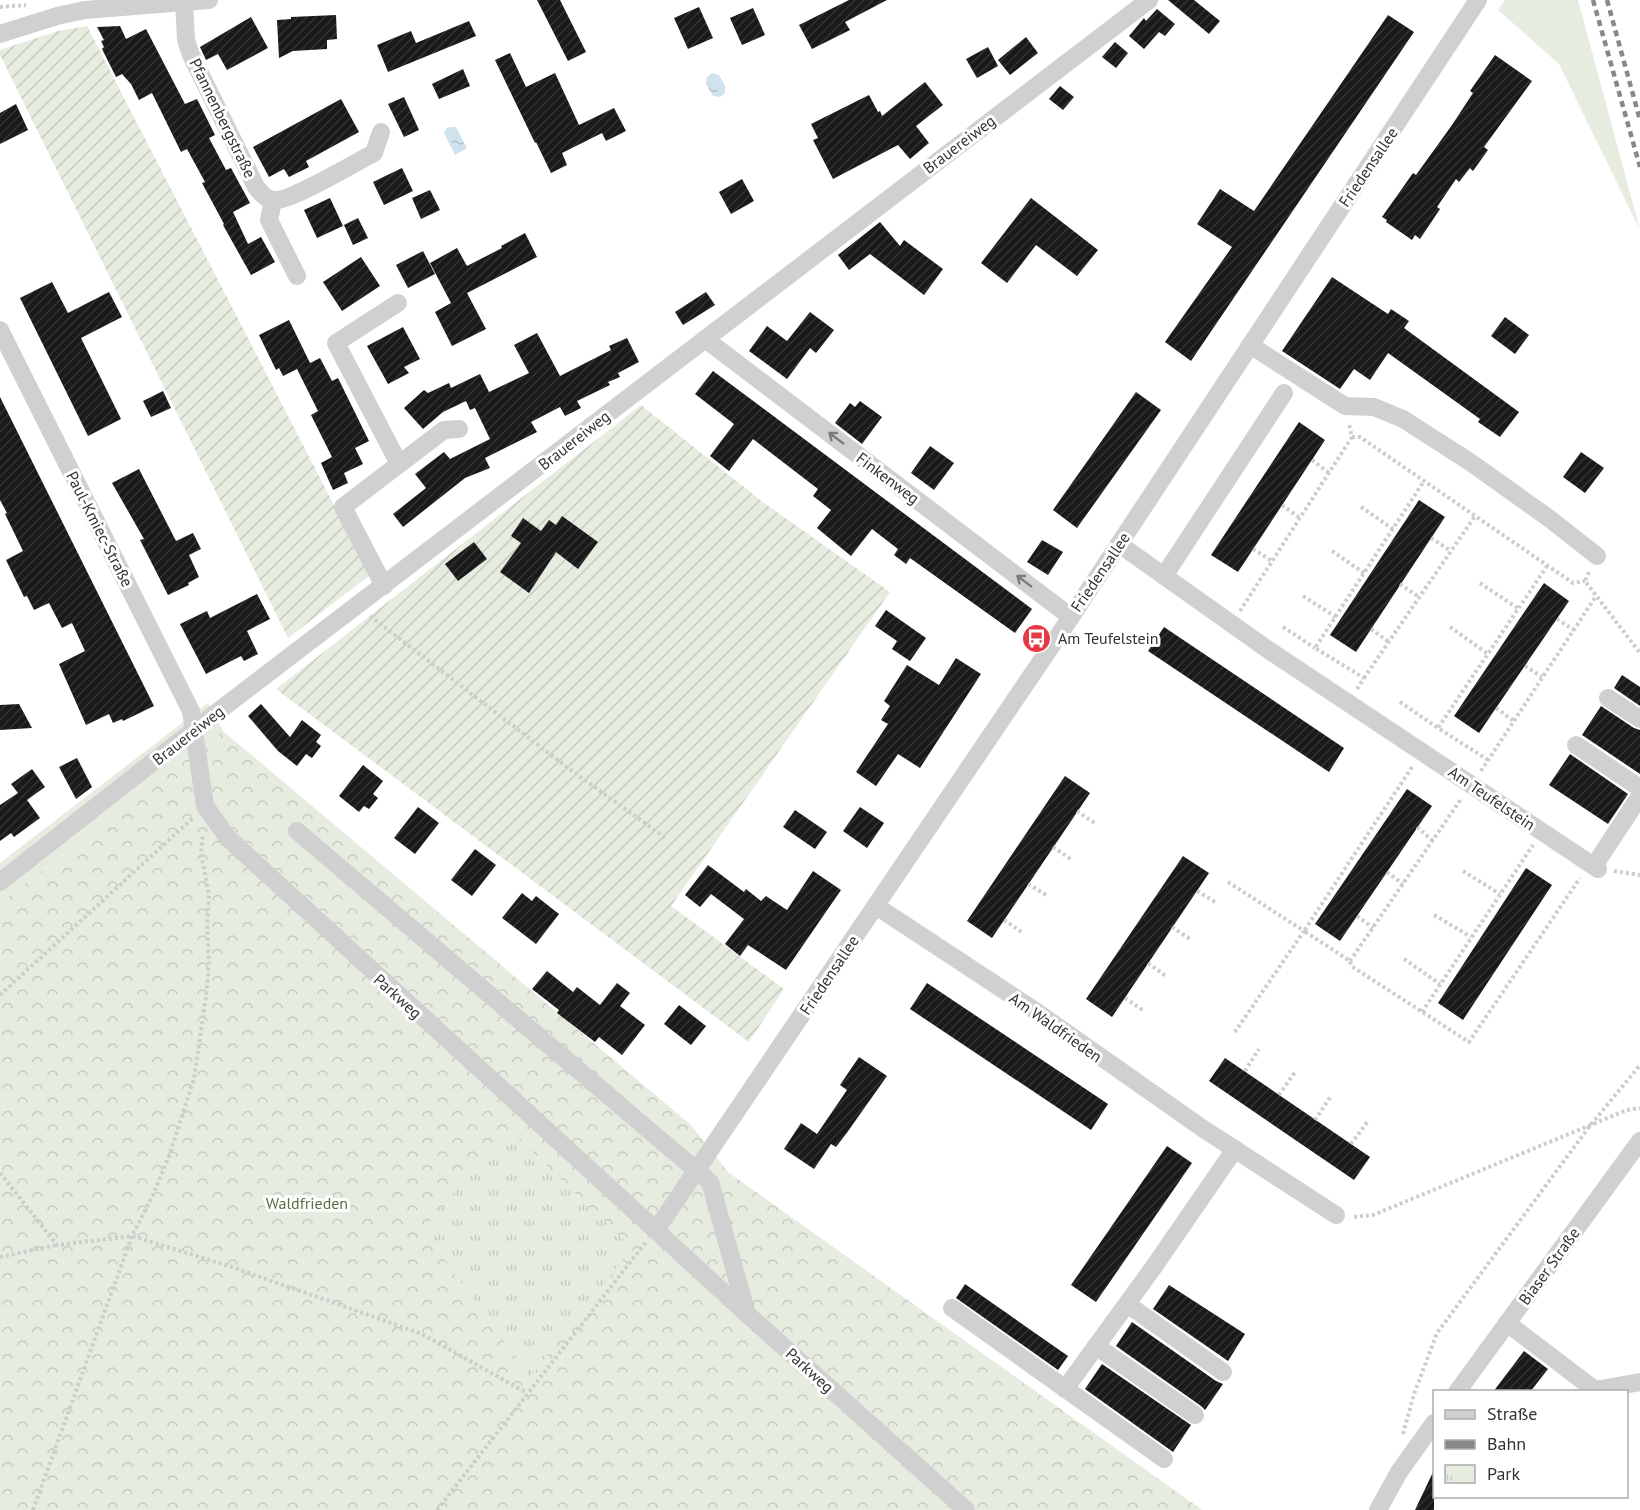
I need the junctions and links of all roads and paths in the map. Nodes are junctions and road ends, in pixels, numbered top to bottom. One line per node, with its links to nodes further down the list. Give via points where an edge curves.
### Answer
1 (20, 0): 6 (path)
2 (209, 0): 5 (street)
3 (1149, 0): 13 (street, Brauereiweg)
4 (1478, 0): 14 (street, Friedensallee)
5 (184, 2): 7 (street, via 85,10); 9 (street, Pfannenbergstraße, via 191,55 256,187)
6 (19, 6)
7 (0, 34)
8 (381, 132): 9 (street, via 374,153 291,196)
9 (273, 201): 10 (street, via 269,220)
10 (297, 276)
11 (398, 303): 20 (street, via 336,343)
12 (0, 330): 68 (street, Paul-Kmiec-Straße, via 191,711)
13 (705, 339): 41 (street, Brauereiweg); 47 (street, Finkenweg, one-way to 13)
14 (1250, 345): 16 (street); 29 (street, Friedensallee)
15 (1284, 393): 37 (street)
16 (1345, 406): 18 (path); 33 (street, via 1374,407 1403,419 1488,475)
17 (459, 429): 20 (street, via 444,430)
18 (1352, 437): 21 (path); 22 (path, via 1360,437)
19 (1312, 460): 21 (path)
20 (399, 464): 41 (street, via 343,507)
21 (1329, 472): 26 (path)
22 (1424, 481): 25 (path); 27 (path)
23 (1282, 505): 26 (path)
24 (1361, 507): 27 (path)
25 (1475, 516): 32 (path); 35 (path)
26 (1300, 518): 34 (path)
27 (1393, 529): 36 (path)
28 (1431, 538): 32 (path)
29 (1119, 544): 37 (street, Am Teufelstein); 47 (street, Friedensallee)
30 (1253, 549): 34 (path)
31 (1332, 551): 36 (path)
32 (1451, 551): 44 (path)
33 (1597, 556): 38 (path)
34 (1272, 561): 50 (path)
35 (1548, 566): 38 (path, via 1573,583); 46 (path)
36 (1364, 573): 48 (path)
37 (1164, 576): 50 (street, Am Teufelstein)
38 (1585, 581): 43 (path)
39 (1480, 583): 46 (path)
40 (1400, 584): 44 (path)
41 (384, 586): 45 (street, Brauereiweg)
42 (1303, 596): 48 (path)
43 (1596, 596): 54 (path); 57 (path)
44 (1419, 597): 55 (path)
45 (358, 606): 68 (street, Brauereiweg); 82 (path)
46 (1519, 609): 58 (path)
47 (1071, 617): 98 (street, Friedensallee)
48 (1336, 617): 56 (path)
49 (1557, 619): 54 (path)
50 (1232, 624): 64 (street, Am Teufelstein)
51 (1282, 627): 56 (path)
52 (1450, 627): 58 (path)
53 (1371, 629): 55 (path)
54 (1574, 630): 60 (path)
55 (1389, 642): 61 (path)
56 (1316, 648): 61 (path)
57 (1640, 653)
58 (1488, 654): 69 (path)
59 (1525, 666): 60 (path)
60 (1542, 677): 67 (path)
61 (1364, 678): 64 (path)
62 (1608, 698): 66 (street)
63 (1400, 702): 69 (path)
64 (1349, 703): 71 (street, Am Teufelstein)
65 (1496, 708): 67 (path)
66 (1640, 719)
67 (1514, 721): 72 (path)
68 (195, 729): 76 (street, Parkweg); 90 (street, Brauereiweg)
69 (1438, 729): 72 (path)
70 (1576, 745): 74 (street)
71 (1422, 751): 73 (street, Am Teufelstein); 104 (path)
72 (1488, 760): 73 (path)
73 (1472, 784): 81 (street, Am Teufelstein); 83 (path)
74 (1640, 788)
75 (1640, 796): 86 (street)
76 (205, 806): 113 (path); 134 (street, Parkweg, via 236,846); 135 (path, via 201,853 210,894 209,960 194,1079 169,1156)
77 (1077, 811): 78 (path)
78 (1096, 824)
79 (1417, 827): 83 (path)
80 (297, 831): 131 (street)
81 (1542, 831): 86 (street, Am Teufelstein); 95 (path)
82 (667, 839)
83 (1433, 841): 93 (path)
84 (1053, 848): 85 (path)
85 (1072, 860)
86 (1594, 866): 89 (path); 116 (path, via 1469,1042)
87 (1463, 871): 95 (path)
88 (1387, 872): 93 (path)
89 (1640, 875)
90 (0, 882)
91 (1228, 882): 104 (path)
92 (1028, 884): 96 (path)
93 (1403, 884): 103 (path)
94 (1197, 891): 97 (path)
95 (1500, 894): 106 (path)
96 (1048, 896)
97 (1215, 902)
98 (876, 906): 130 (street, Am Waldfrieden); 131 (street, Friedensallee)
99 (1434, 915): 106 (path)
100 (1357, 916): 103 (path)
101 (1004, 920): 105 (path)
102 (1172, 927): 107 (path)
103 (1373, 928): 109 (path)
104 (1304, 932): 109 (path); 117 (path)
105 (1023, 933)
106 (1471, 937): 112 (path)
107 (1190, 939)
108 (1404, 959): 112 (path)
109 (1350, 961): 116 (path, via 1351,966)
110 (1148, 963): 111 (path)
111 (1166, 976)
112 (1440, 984): 116 (path)
113 (0, 995)
114 (1125, 998): 115 (path)
115 (1144, 1011)
116 (1422, 1012)
117 (1235, 1032)
118 (1259, 1049): 120 (path)
119 (1640, 1065): 127 (path)
120 (1245, 1071)
121 (1295, 1072): 122 (path)
122 (1280, 1095)
123 (1331, 1096): 125 (path)
124 (1640, 1108): 127 (path)
125 (1315, 1120)
126 (1368, 1121): 129 (path)
127 (1589, 1127): 133 (path, via 1373,1215); 150 (path, via 1437,1333)
128 (1640, 1141): 141 (street, Biaser Straße)
129 (1351, 1144)
130 (1235, 1149): 133 (street, Am Waldfrieden); 138 (street)
131 (697, 1171): 134 (street); 140 (street, via 710,1182)
132 (0, 1173): 136 (path)
133 (1345, 1216)
134 (656, 1230): 140 (street, Parkweg); 147 (path)
135 (132, 1236): 136 (path); 147 (path, via 422,1334); 152 (path)
136 (57, 1245): 137 (path)
137 (0, 1257)
138 (1127, 1304): 142 (street); 143 (street)
139 (952, 1308): 145 (street)
140 (747, 1314): 154 (street, Parkweg)
141 (1507, 1323): 144 (street, via 1595,1390); 146 (street, Biaser Straße)
142 (1096, 1346): 145 (street); 148 (street)
143 (1223, 1372)
144 (1640, 1382)
145 (1065, 1389): 151 (street)
146 (1458, 1390)
147 (526, 1394): 153 (path)
148 (1195, 1415)
149 (1433, 1424): 155 (street)
150 (1401, 1442)
151 (1164, 1459)
152 (33, 1510)
153 (437, 1510)
154 (966, 1510)
155 (1378, 1510)

